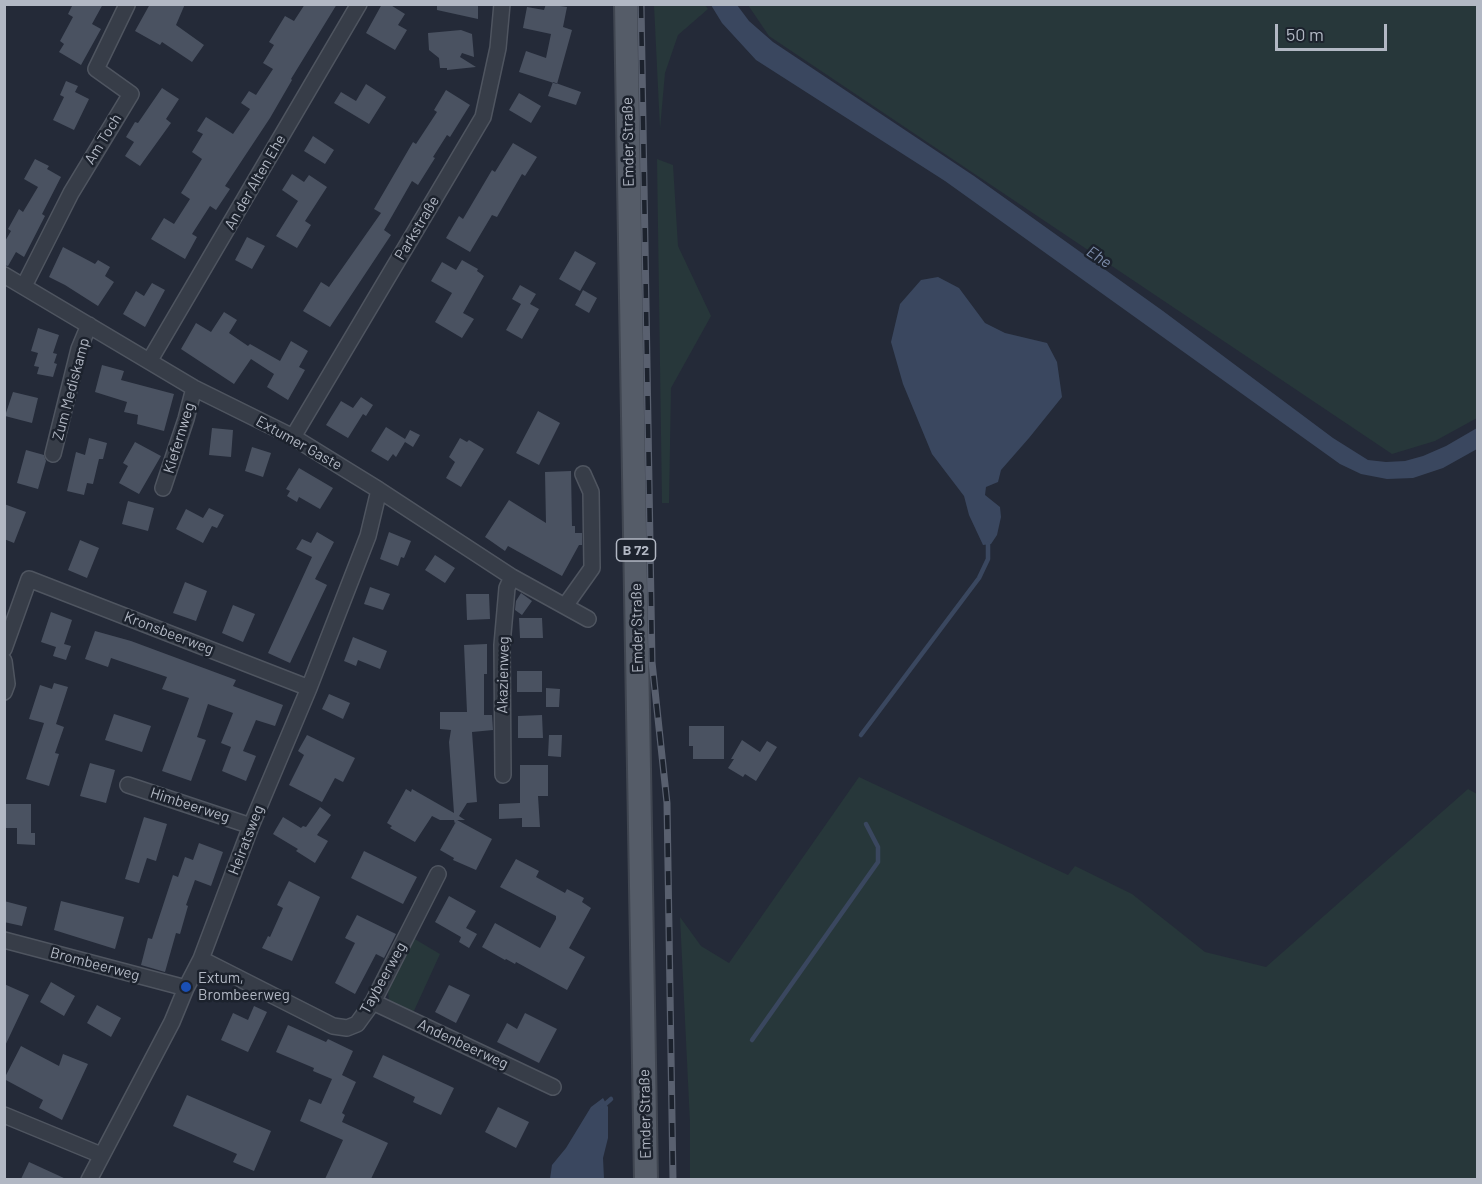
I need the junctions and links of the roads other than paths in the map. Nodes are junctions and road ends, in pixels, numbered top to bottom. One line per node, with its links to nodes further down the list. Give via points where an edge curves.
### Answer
1 (359, 4): 8 (street, An der Alten Ehe)
2 (501, 4): 10 (street, Parkstraße, via 498,48 483,117)
3 (626, 4): 34 (main road, Emder Straße / B 72)
4 (127, 5): 6 (street, Am Toch, via 96,69 131,94 70,193)
5 (4, 275): 6 (street, Extumer Gaste)
6 (24, 286): 7 (street, Extumer Gaste)
7 (89, 325): 8 (street, Extumer Gaste); 11 (street, Zum Mediskamp, via 79,349)
8 (150, 360): 9 (street, Extumer Gaste)
9 (194, 388): 10 (street, Extumer Gaste); 13 (street, Kiefernweg)
10 (293, 437): 14 (street, Extumer Gaste)
11 (53, 454)
12 (583, 474): 16 (street, via 591,492 592,568)
13 (163, 488)
14 (379, 490): 15 (street, Extumer Gaste); 20 (street, Heiratsweg, via 368,536)
15 (512, 577): 16 (street, Extumer Gaste); 22 (street, Akazienweg, via 507,588 502,645)
16 (565, 606): 17 (street, Extumer Gaste)
17 (588, 619)
18 (4, 649): 20 (street, Kronsbeerweg, via 29,579)
19 (4, 661): 21 (street)
20 (309, 688): 24 (street, Heiratsweg)
21 (4, 692)
22 (503, 775)
23 (128, 785): 24 (street, Himbeerweg)
24 (251, 826): 27 (street, Heiratsweg)
25 (438, 874): 29 (street, Taybeerweg)
26 (4, 940): 28 (street, Brombeerweg)
27 (201, 959): 28 (street, Heiratsweg); 29 (street, Taybeerweg, via 333,1026 346,1028 357,1024)
28 (186, 988): 32 (street, Heiratsweg)
29 (373, 1002): 30 (street, Andenbeerweg)
30 (553, 1087)
31 (4, 1115): 32 (street)
32 (101, 1155): 33 (street, Heiratsweg)
33 (89, 1179)
34 (646, 1179)

